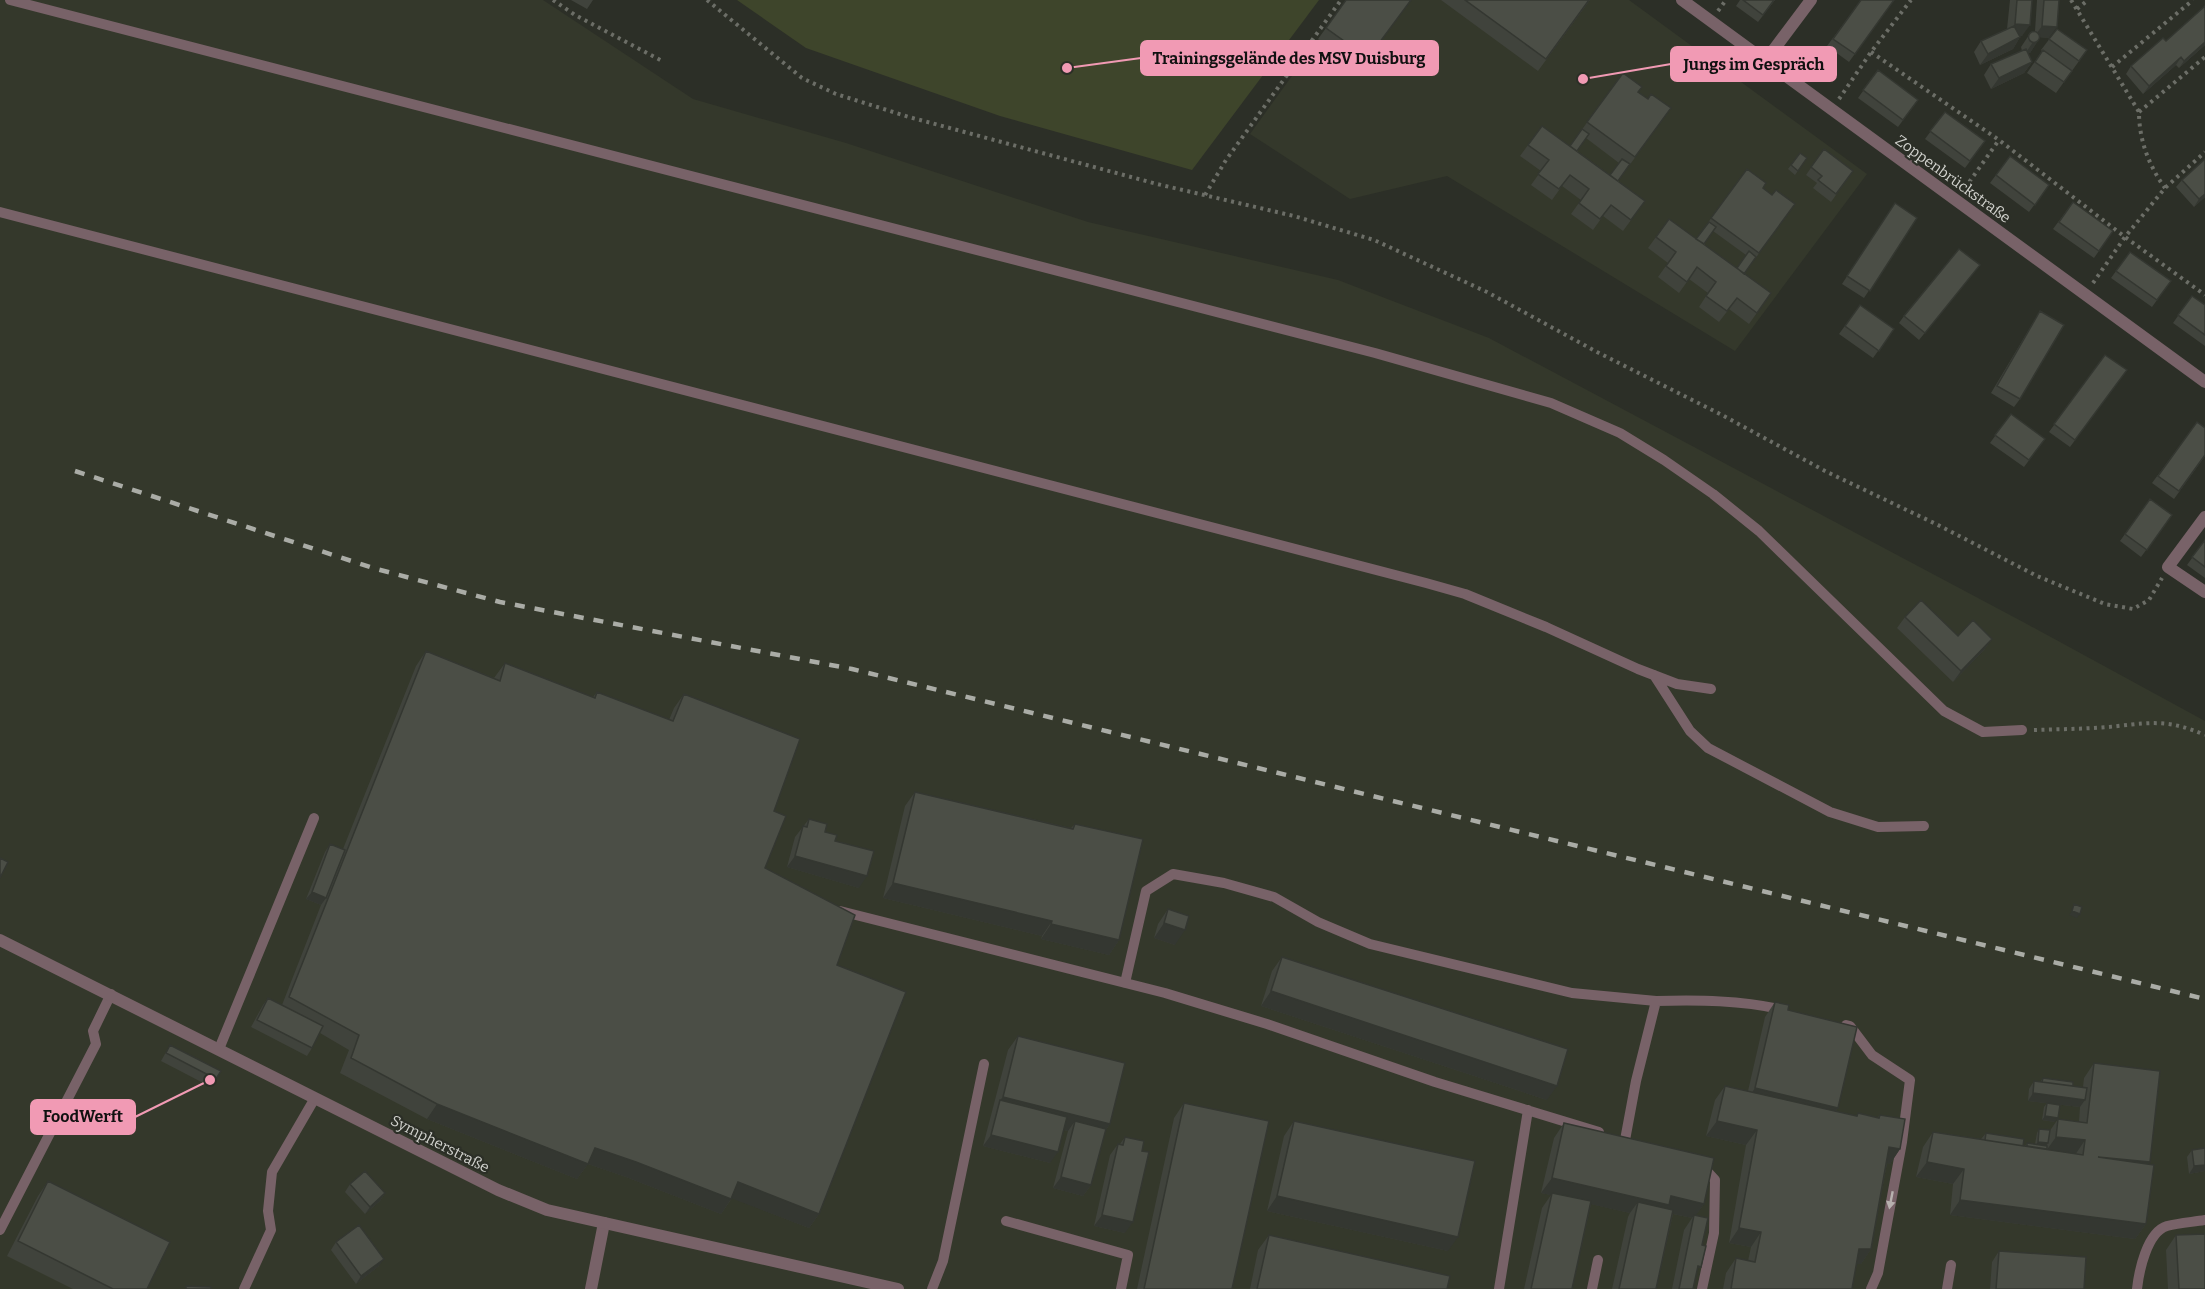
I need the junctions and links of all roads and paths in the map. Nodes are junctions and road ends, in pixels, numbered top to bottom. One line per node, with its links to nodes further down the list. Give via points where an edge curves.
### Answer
1 (10, 0): 34 (lane, via 1375,353 1551,403 1620,433 1713,494 1759,531 1944,711 1983,732)
2 (553, 0): 15 (path)
3 (707, 0): 22 (path, via 802,78 836,94)
4 (1341, 0): 22 (path)
5 (1682, 0): 14 (street, Zoppenbrückstraße)
6 (1811, 0): 14 (street)
7 (1911, 0): 12 (path)
8 (2071, 0): 11 (path)
9 (2088, 0): 11 (path)
10 (2193, 0): 16 (path)
11 (2077, 9): 16 (path)
12 (1871, 52): 17 (path); 19 (path)
13 (2205, 57): 18 (path)
14 (1766, 60): 17 (street, Zoppenbrückstraße)
15 (664, 62)
16 (2112, 67): 18 (path)
17 (1832, 111): 23 (street, Zoppenbrückstraße)
18 (2139, 112): 21 (path, via 2139,132 2154,173)
19 (1999, 140): 23 (path); 25 (path)
20 (2205, 152): 21 (path)
21 (2165, 188): 25 (path)
22 (1205, 195): 30 (path, via 1374,240 1487,292 1827,472 2037,576 2095,600 2133,609 2150,600)
23 (1957, 200): 26 (street, Zoppenbrückstraße)
24 (0, 212): 32 (lane, via 1426,583 1465,594)
25 (2125, 237): 26 (path); 27 (path)
26 (2086, 294): 28 (street, Zoppenbrückstraße)
27 (2205, 295)
28 (2205, 382)
29 (2205, 517): 30 (street)
30 (2168, 567): 31 (street)
31 (2205, 592)
32 (1654, 675): 33 (lane, via 1677,684); 37 (lane, via 1690,731 1708,748 1830,812 1878,827)
33 (1712, 689)
34 (2022, 730): 35 (path, via 2142,722 2188,727)
35 (2205, 735)
36 (314, 818): 45 (lane)
37 (1924, 826)
38 (837, 910): 40 (lane)
39 (0, 940): 41 (street, Sympherstraße)
40 (1125, 983): 42 (lane, via 1146,891 1173,874 1274,897 1318,922 1370,944 1572,993); 48 (lane, via 1267,1024)
41 (111, 994): 45 (street, Sympherstraße); 55 (lane, via 93,1031 96,1044)
42 (1656, 1001): 43 (lane, via 1763,1005); 49 (lane)
43 (1796, 1013)
44 (1839, 1023): 66 (lane, one-way to 66, via 1850,1026 1872,1055 1910,1080 1878,1273)
45 (219, 1049): 47 (street, Sympherstraße)
46 (984, 1064): 61 (lane, via 943,1261)
47 (315, 1098): 54 (street, Sympherstraße, via 498,1190 547,1210); 58 (lane, via 272,1172 268,1211 271,1230)
48 (1528, 1110): 49 (lane); 63 (lane)
49 (1625, 1140): 50 (lane)
50 (1636, 1144)
51 (1692, 1163): 65 (lane, via 1704,1167 1715,1180 1714,1233)
52 (2205, 1220): 68 (lane, via 2164,1227 2153,1236 2139,1267)
53 (1006, 1221): 62 (lane, via 1128,1255)
54 (604, 1223): 59 (street); 60 (street, Sympherstraße)
55 (0, 1230)
56 (1598, 1260): 64 (lane)
57 (1951, 1264): 67 (lane)
58 (244, 1289)
59 (591, 1289)
60 (898, 1289)
61 (932, 1289)
62 (1121, 1289)
63 (1499, 1289)
64 (1592, 1289)
65 (1702, 1289)
66 (1871, 1289)
67 (1947, 1289)
68 (2137, 1289)

